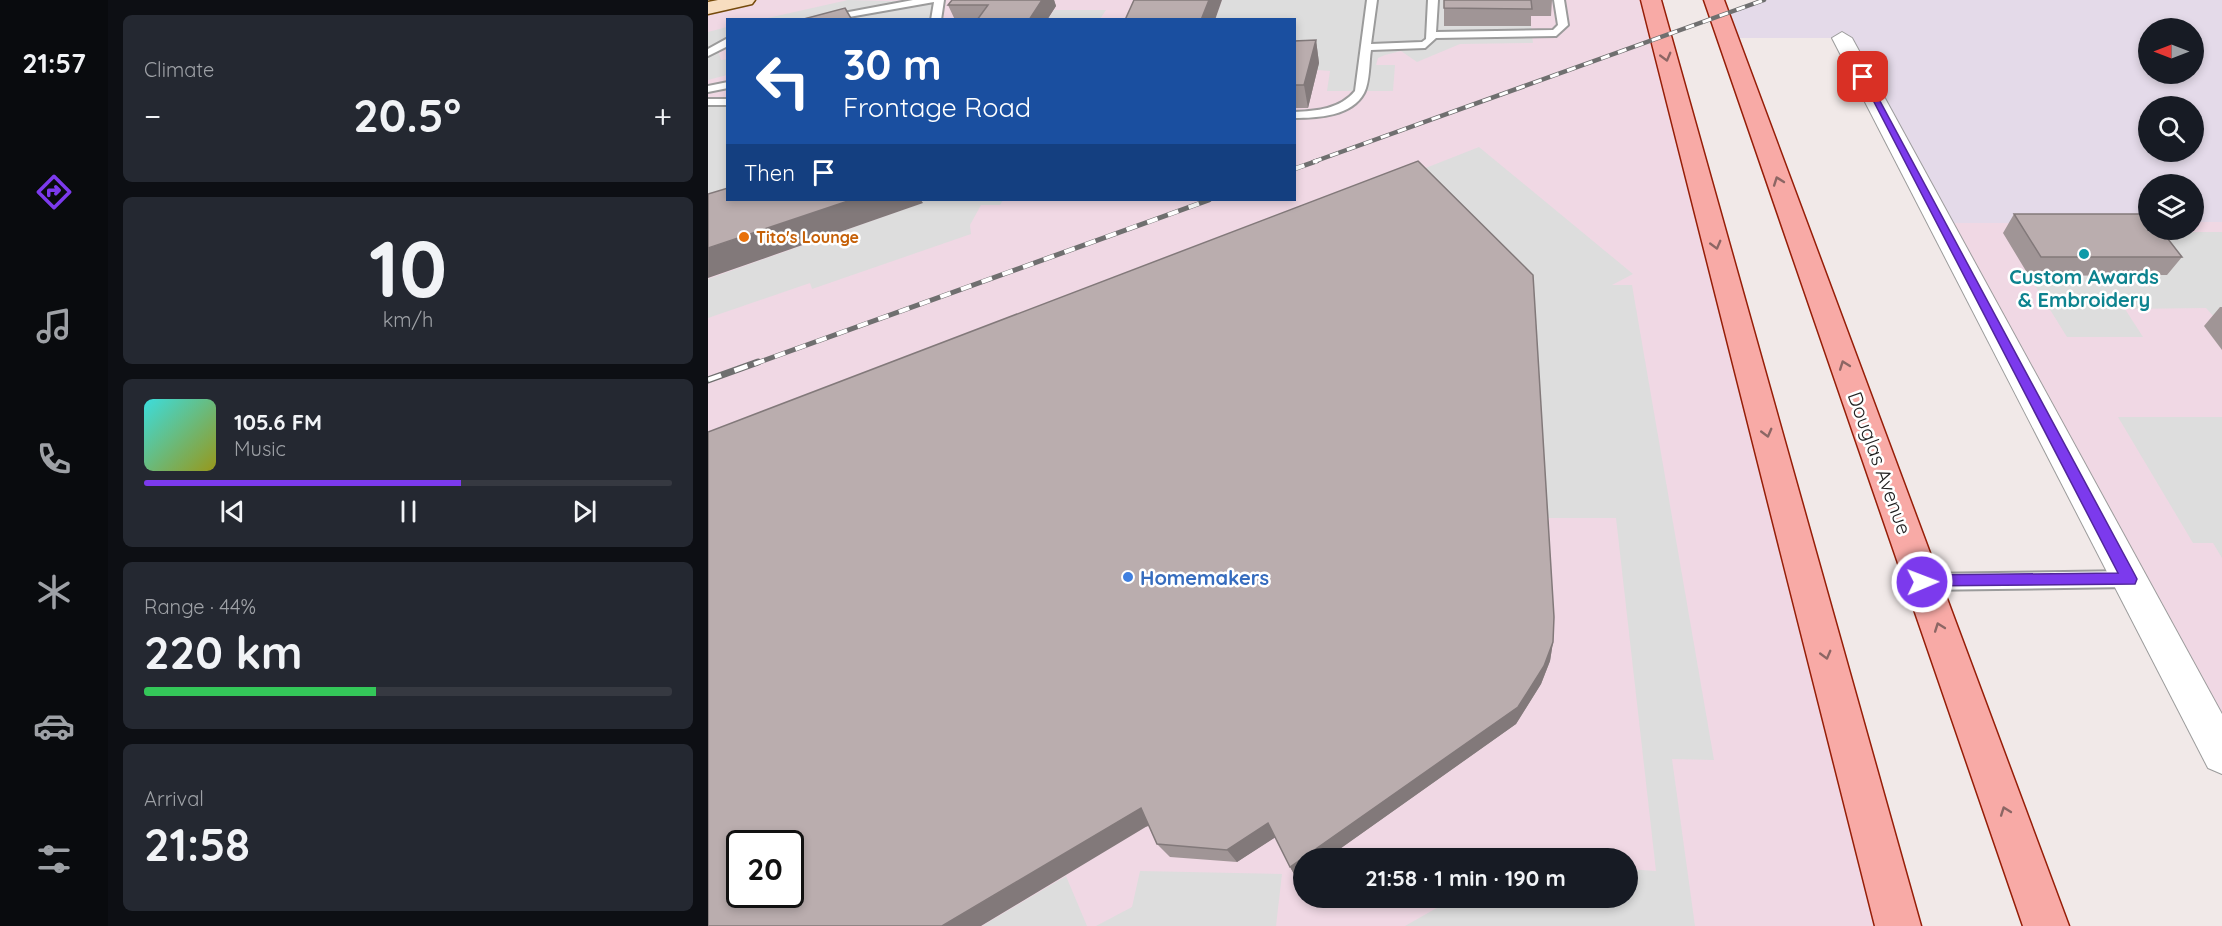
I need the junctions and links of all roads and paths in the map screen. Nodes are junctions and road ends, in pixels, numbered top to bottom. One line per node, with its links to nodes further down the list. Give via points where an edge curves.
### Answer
1 (745, 0): 9 (main road)
2 (931, 0): 10 (lane)
3 (939, 0): 12 (lane)
4 (1372, 0): 16 (lane)
5 (1433, 0): 13 (lane)
6 (1559, 0): 13 (lane, via 1563,25 1556,33)
7 (1651, 0): 26 (main road, one-way to 26)
8 (1714, 0): 24 (main road, Douglas Avenue, one-way to 8)
9 (708, 8)
10 (858, 16): 11 (lane)
11 (834, 18)
12 (936, 18)
13 (1431, 35): 16 (lane, via 1431,40 1417,47)
14 (1842, 38): 23 (street)
15 (726, 42): 17 (lane)
16 (1366, 47): 22 (lane, via 1360,91 1354,101 1331,111)
17 (708, 53)
18 (726, 85): 19 (lane)
19 (708, 89)
20 (726, 100): 21 (lane)
21 (710, 102)
22 (1296, 115)
23 (2129, 579): 24 (lane); 25 (street)
24 (1922, 582): 27 (main road, Douglas Avenue, one-way to 24)
25 (2222, 754)
26 (1898, 926)
27 (2046, 926)

